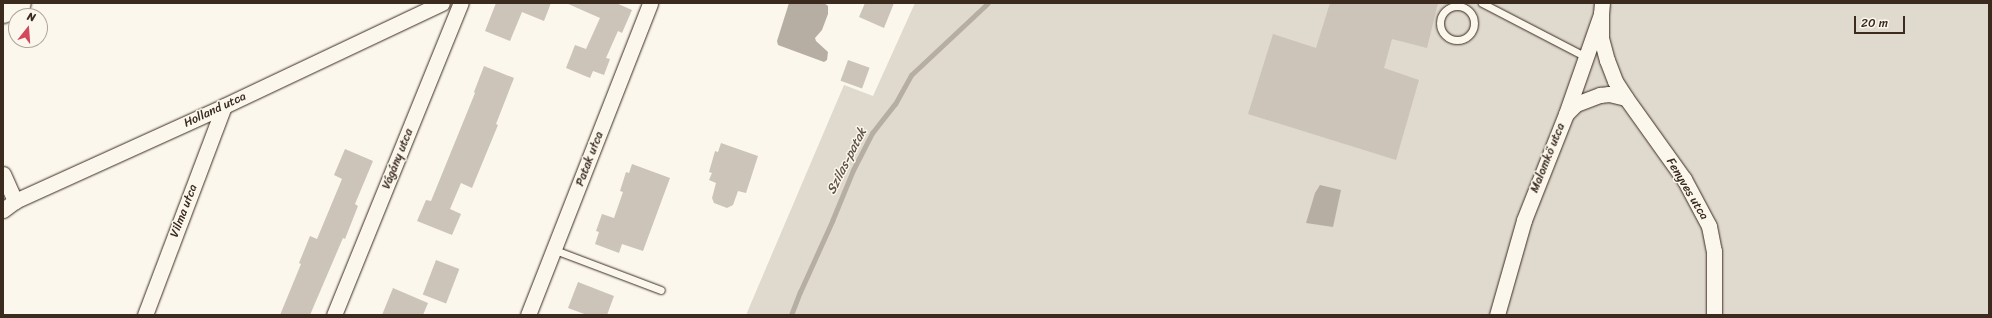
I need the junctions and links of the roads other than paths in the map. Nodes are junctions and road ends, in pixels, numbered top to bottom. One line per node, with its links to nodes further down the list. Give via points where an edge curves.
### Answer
1 (20, 3): 8 (main road)
2 (442, 3): 11 (street, Holland utca)
3 (461, 3): 18 (street, Vágány utca)
4 (650, 3): 15 (street, Patak utca)
5 (1482, 3): 9 (lane)
6 (1466, 6): 6 (lane, via 1454,6 1441,16 1440,27 1446,36 1457,40 1471,32 1474,22)
7 (1602, 9): 9 (street, Malomkő utca); 10 (street, Fenyves utca, via 1601,38 1615,81)
8 (3, 12)
9 (1586, 57): 12 (street, Malomkő utca)
10 (1626, 98): 12 (street, via 1609,94 1587,98); 21 (street, Fenyves utca, via 1684,179 1709,226 1714,251)
11 (224, 106): 14 (street, Holland utca); 17 (street, Vilma utca)
12 (1566, 114): 20 (street, Malomkő utca, via 1524,220)
13 (3, 174): 14 (street, Holland utca)
14 (9, 205)
15 (554, 250): 16 (lane); 19 (street, Patak utca)
16 (661, 290)
17 (145, 315)
18 (334, 315)
19 (528, 315)
20 (1497, 315)
21 (1714, 315)

